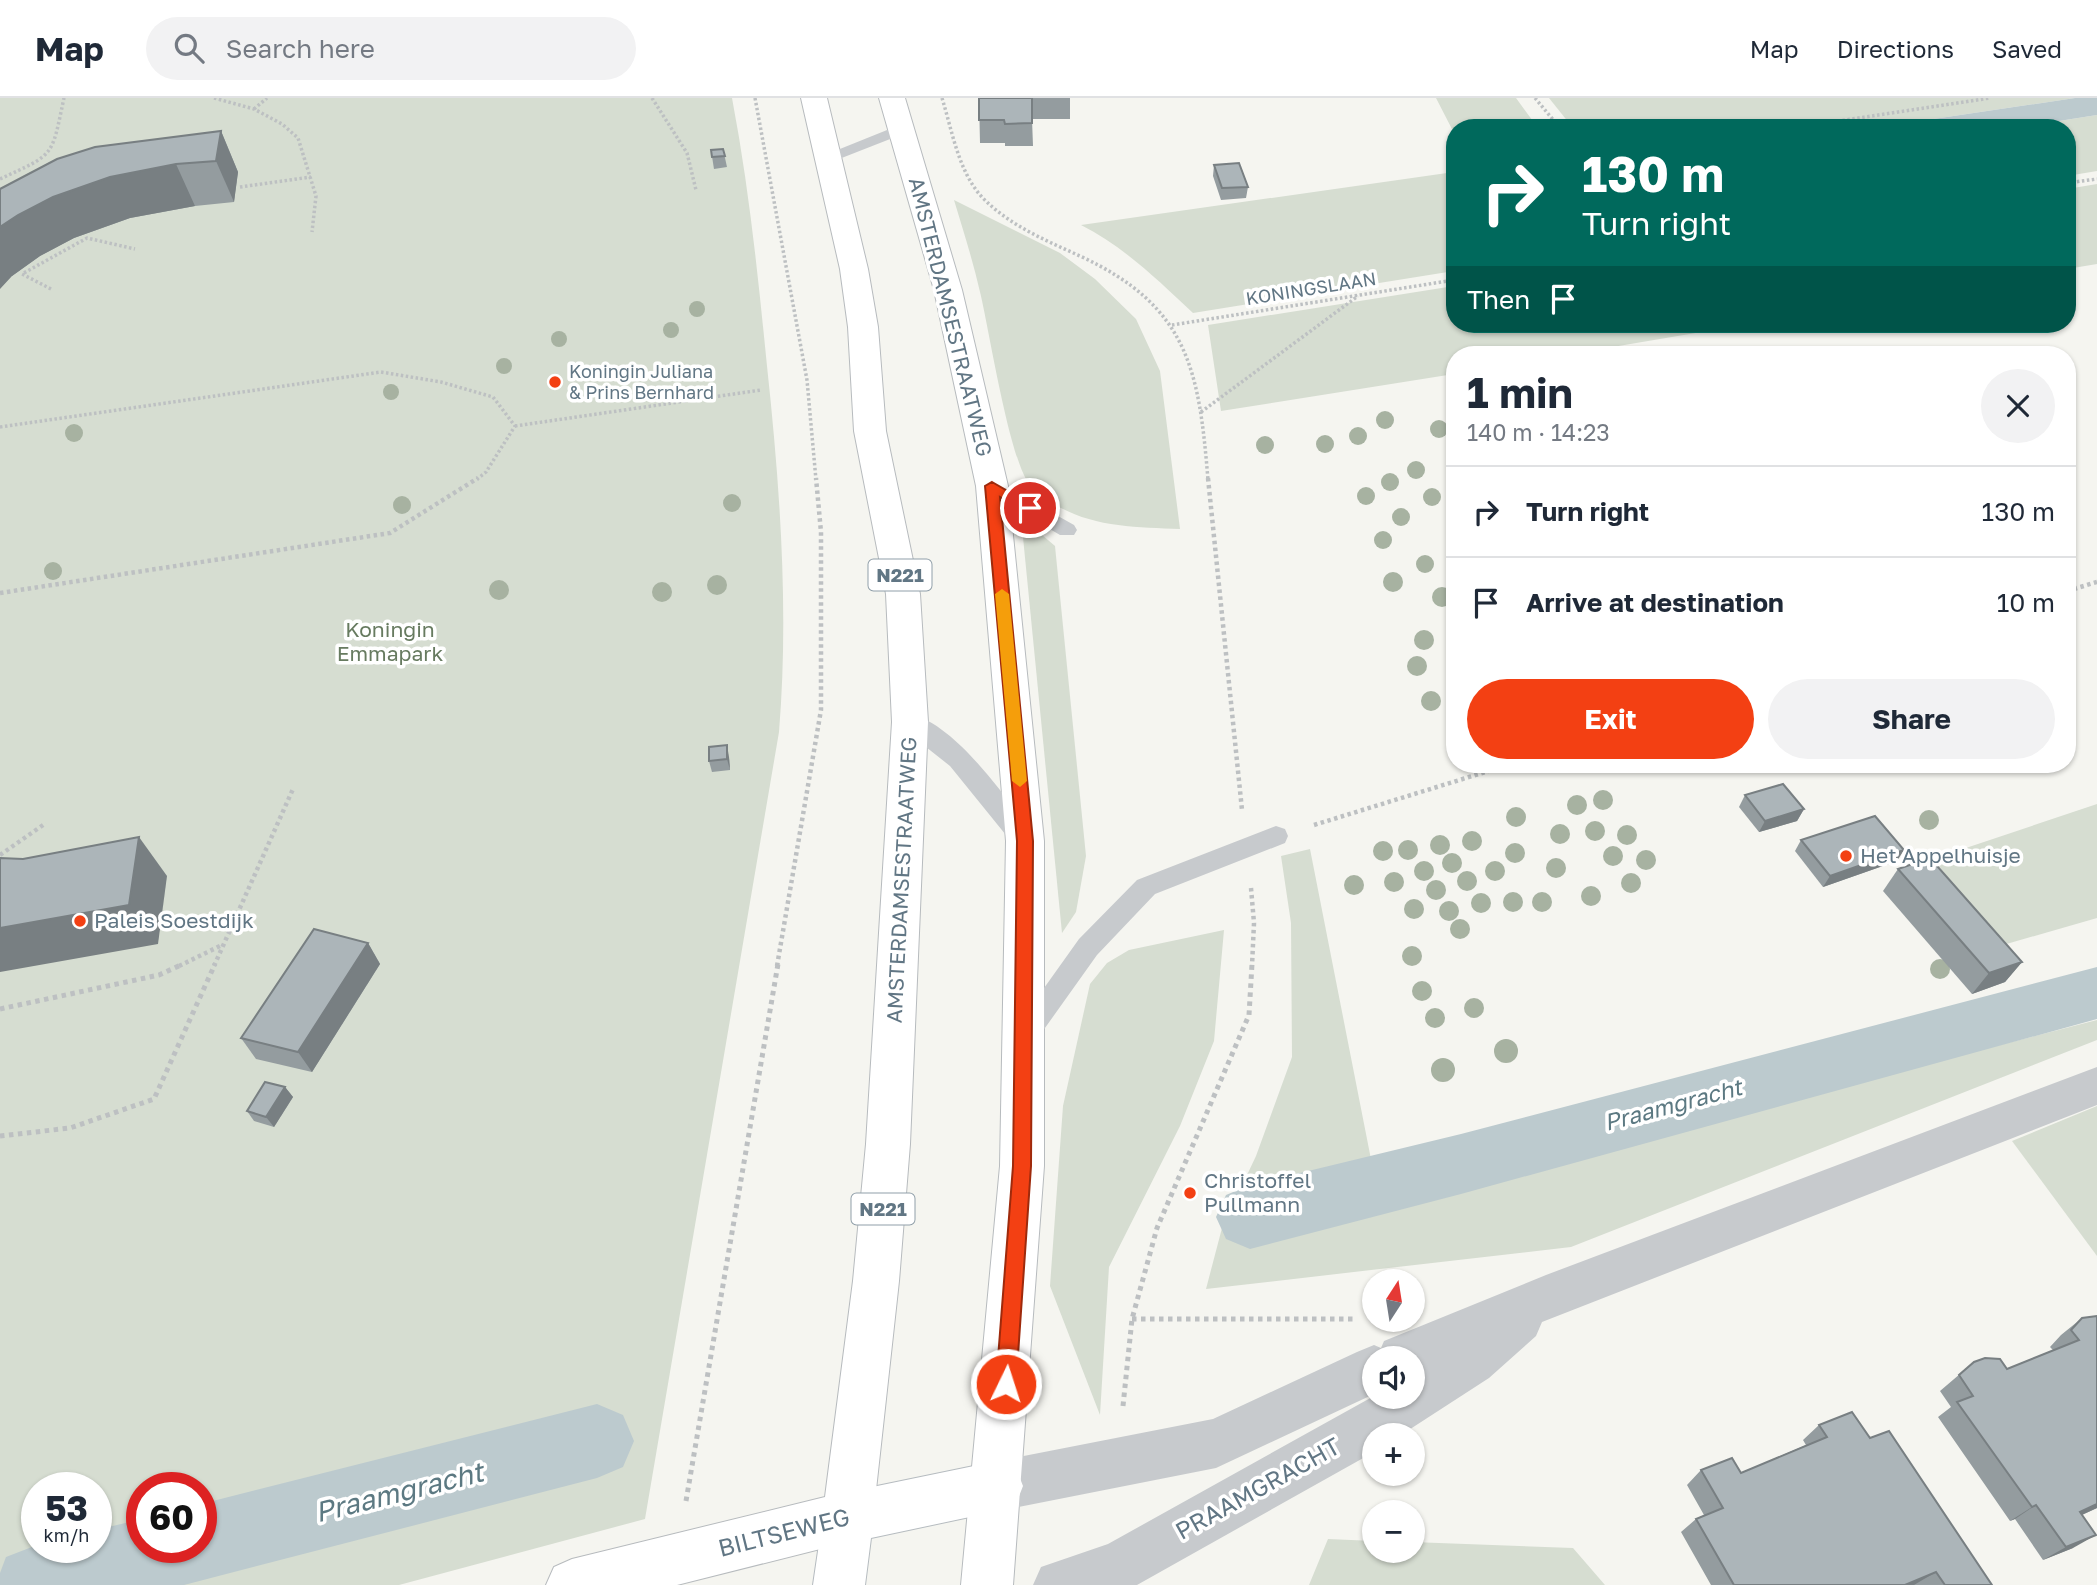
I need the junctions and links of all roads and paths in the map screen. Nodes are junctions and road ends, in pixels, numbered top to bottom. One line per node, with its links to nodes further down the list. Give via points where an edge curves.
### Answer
1 (64, 98): 18 (path, via 53,148 41,160)
2 (214, 98): 11 (path)
3 (267, 98): 11 (path)
4 (652, 98): 21 (path, via 687,153)
5 (755, 98): 58 (path, via 807,380 821,533 821,710)
6 (814, 98): 15 (main road, AMSTERDAMSESTRAATWEG / N221)
7 (892, 98): 14 (main road, AMSTERDAMSESTRAATWEG)
8 (942, 98): 27 (path, via 967,172 990,205 1019,226 1124,279 1147,295)
9 (1535, 98): 12 (path)
10 (1990, 98): 13 (path)
11 (254, 109): 16 (path, via 298,138)
12 (1552, 119)
13 (1852, 119)
14 (902, 129): 15 (lane); 32 (main road, AMSTERDAMSESTRAATWEG, via 948,290)
15 (828, 157): 37 (main road, AMSTERDAMSESTRAATWEG / N221, via 854,269 870,431 903,594)
16 (311, 177): 20 (path); 22 (path, via 316,195)
17 (2097, 178): 19 (path)
18 (0, 179)
19 (2076, 182)
20 (240, 187)
21 (696, 190)
22 (312, 232)
23 (135, 249): 25 (path, via 87,238 22,274)
24 (1446, 281): 26 (path, KONINGSLAAN)
25 (51, 289)
26 (1359, 295): 27 (path, KONINGSLAAN); 29 (path)
27 (1171, 325): 29 (path)
28 (761, 390): 30 (path)
29 (1201, 412): 43 (path, via 1229,722)
30 (515, 426): 31 (path, via 493,397 381,372); 36 (path, via 486,471 390,533)
31 (0, 427)
32 (992, 486): 33 (lane); 42 (main road, AMSTERDAMSESTRAATWEG)
33 (1068, 530)
34 (2097, 582): 35 (path)
35 (2076, 588)
36 (0, 593)
37 (910, 722): 42 (lane, via 961,759); 57 (main road, AMSTERDAMSESTRAATWEG / N221, via 887,1158)
38 (1482, 773): 41 (path)
39 (293, 789): 45 (path)
40 (46, 823): 44 (path)
41 (1276, 836): 43 (lane)
42 (1025, 841): 47 (main road, AMSTERDAMSESTRAATWEG)
43 (1247, 846): 47 (lane, via 1146,887 1088,947); 51 (path, via 1254,923 1248,1015 1157,1228)
44 (0, 855)
45 (223, 945): 46 (path, via 159,975); 49 (path, via 154,1099 70,1128)
46 (0, 1009)
47 (1023, 1037): 56 (main road, AMSTERDAMSESTRAATWEG, via 1019,1218)
48 (2097, 1086): 50 (street, PRAAMGRACHT)
49 (0, 1136)
50 (1546, 1297): 53 (street, PRAAMGRACHT); 62 (street, PRAAMGRACHT, via 1472,1361 1366,1429 1118,1567)
51 (1132, 1319): 52 (path); 55 (path)
52 (1360, 1319)
53 (1425, 1348)
54 (1362, 1376): 55 (street, via 1216,1443)
55 (1117, 1464): 56 (street)
56 (998, 1486): 57 (main road, BILTSEWEG); 61 (main road, AMSTERDAMSESTRAATWEG)
57 (848, 1517): 58 (main road, BILTSEWEG); 60 (main road, AMSTERDAMSESTRAATWEG / N221)
58 (677, 1559): 59 (main road, BILTSEWEG)
59 (572, 1585)
60 (839, 1585)
61 (987, 1585)
62 (1059, 1585)

